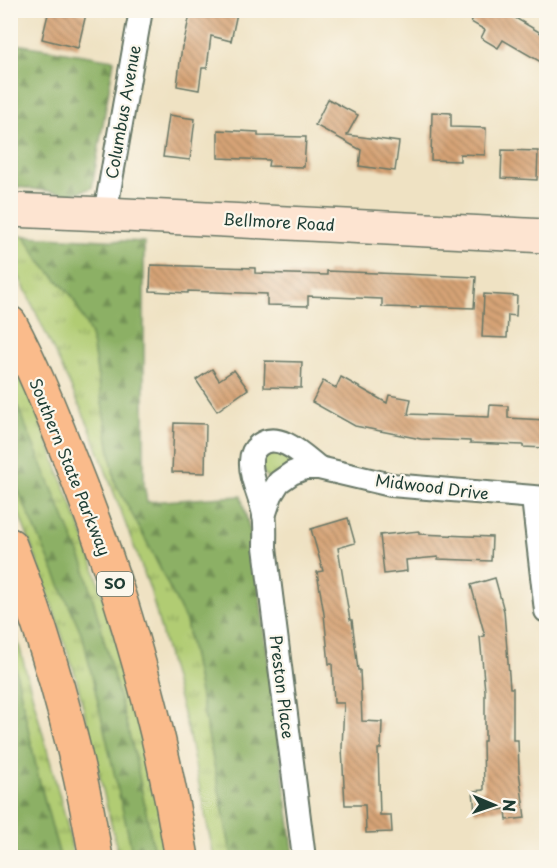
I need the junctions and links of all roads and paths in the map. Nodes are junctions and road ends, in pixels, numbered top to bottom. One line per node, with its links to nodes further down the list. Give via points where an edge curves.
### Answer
1 (141, 10): 3 (street, Columbus Avenue)
2 (19, 211): 3 (main road, Bellmore Road)
3 (105, 214): 4 (main road, Bellmore Road)
4 (546, 236)
5 (10, 323): 12 (highway, Southern State Parkway / SO, via 83,492 124,609 157,730)
6 (319, 468): 7 (street, Midwood Drive, via 391,485); 8 (street, Midwood Drive, via 292,472 279,483); 8 (street, Midwood Drive, via 282,442 272,440 256,447 252,471)
7 (540, 498): 10 (street)
8 (264, 516): 13 (street, Preston Place)
9 (10, 545): 11 (highway, via 47,651 69,730)
10 (546, 611)
11 (96, 858)
12 (182, 858)
13 (304, 858)

